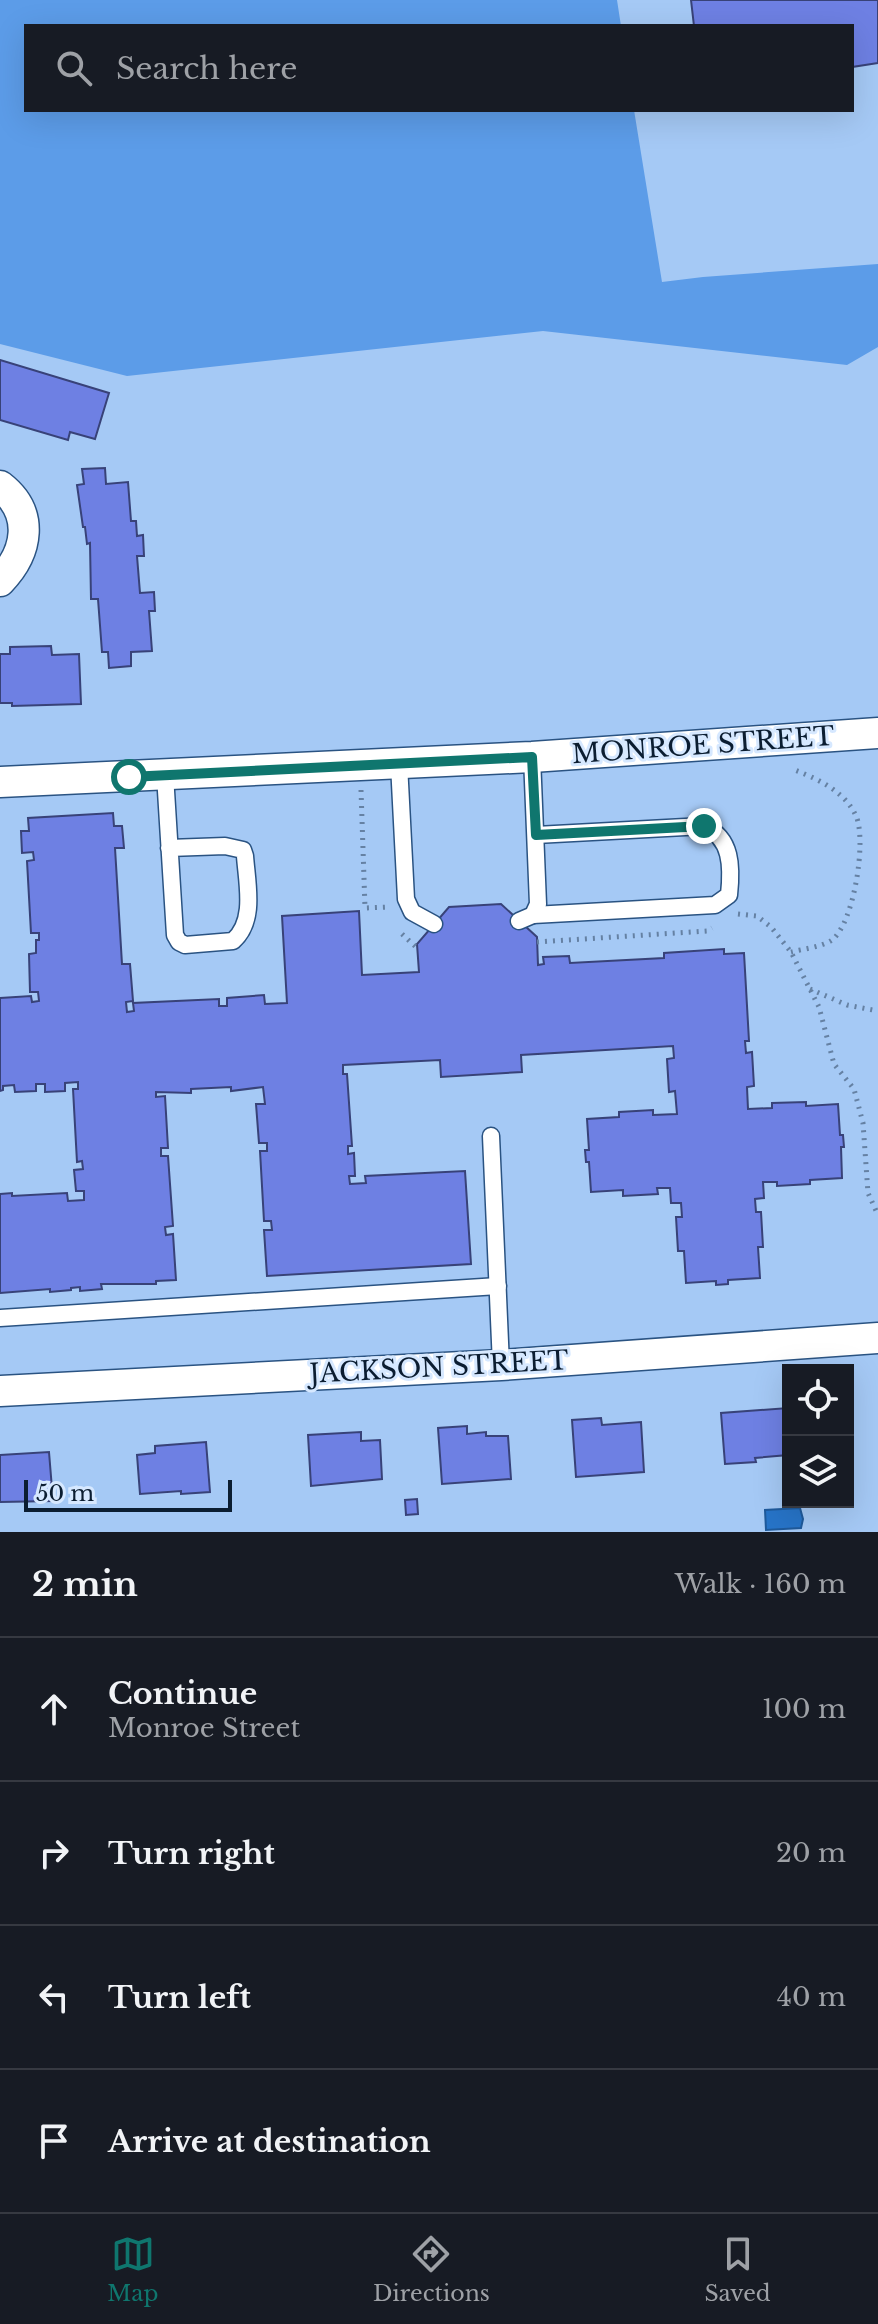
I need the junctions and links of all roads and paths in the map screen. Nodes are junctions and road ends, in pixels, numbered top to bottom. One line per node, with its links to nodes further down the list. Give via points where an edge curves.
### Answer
1 (0, 486): 2 (street, via 12,495 23,519 23,542 14,566)
2 (0, 581)
3 (878, 733): 4 (street, MONROE STREET)
4 (532, 757): 5 (street, MONROE STREET); 10 (lane)
5 (399, 764): 7 (street, MONROE STREET); 15 (lane, via 406,899 412,912)
6 (783, 765): 19 (path, via 817,778 847,802 857,818 859,840 847,918 831,941)
7 (165, 775): 8 (street, MONROE STREET); 11 (lane)
8 (0, 782)
9 (361, 789): 13 (path, via 365,908 388,906)
10 (536, 835): 10 (lane, via 538,904 526,918 715,905 729,895 725,842 704,826)
11 (169, 848): 11 (lane, via 179,942 233,941 248,918 243,850)
12 (731, 917): 19 (path, via 757,916)
13 (393, 918)
14 (723, 921): 17 (path, via 707,931)
15 (434, 924)
16 (398, 929): 18 (path)
17 (537, 942)
18 (417, 948)
19 (791, 952): 20 (path)
20 (809, 989): 21 (path); 23 (path, via 834,1064 854,1089 863,1123 868,1193)
21 (878, 1011)
22 (491, 1136): 24 (lane)
23 (878, 1215)
24 (498, 1286): 25 (lane); 27 (lane)
25 (0, 1318)
26 (878, 1338): 27 (street, JACKSON STREET)
27 (501, 1365): 28 (street, JACKSON STREET)
28 (0, 1391)

